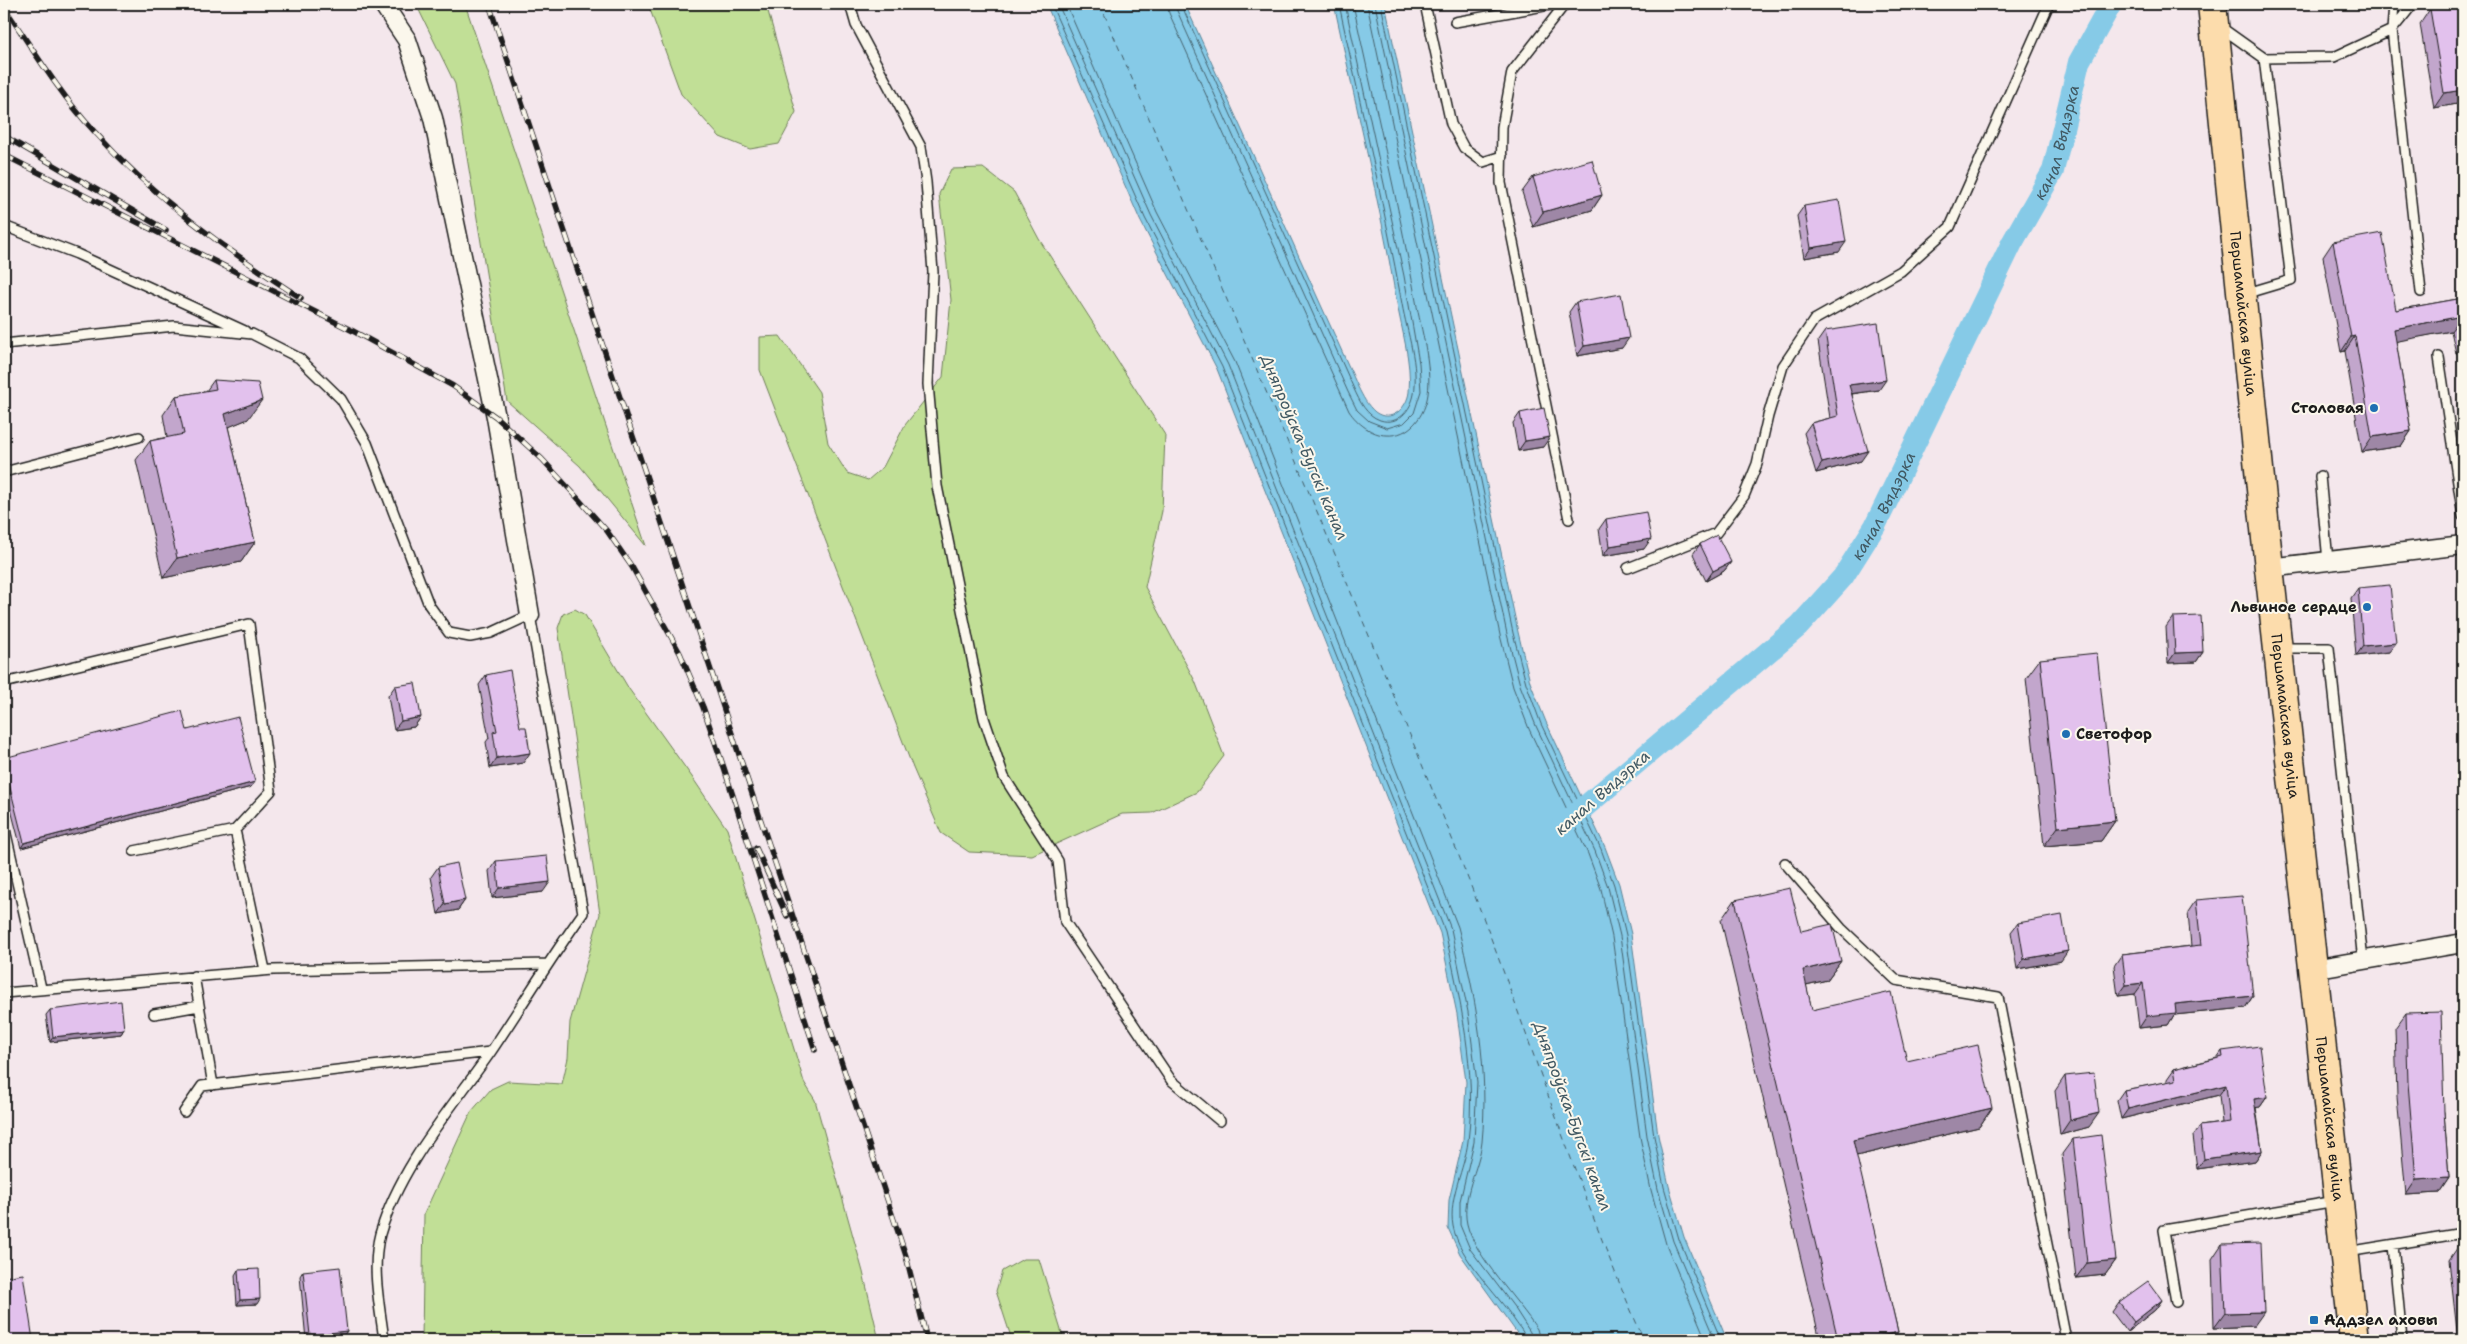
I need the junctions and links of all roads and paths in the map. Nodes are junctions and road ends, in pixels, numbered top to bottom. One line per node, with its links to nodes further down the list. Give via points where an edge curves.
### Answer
1 (383, 4): 29 (street, via 407,40 433,118 496,417)
2 (850, 4): 49 (lane, via 856,25 921,148 932,272 928,384 937,486 984,718 1004,777 1058,861 1065,922 1171,1080)
3 (1425, 4): 13 (lane, via 1450,124 1464,148 1483,162)
4 (1555, 4): 10 (lane)
5 (1565, 4): 13 (lane, via 1512,72 1502,127)
6 (2049, 4): 27 (lane, via 1950,227 1901,271 1814,320 1783,366 1757,464 1744,496 1716,532)
7 (2394, 4): 11 (lane)
8 (2413, 4): 11 (lane)
9 (2213, 13): 12 (lane); 16 (main road, Першамайская вуліца)
10 (1455, 22)
11 (2392, 30): 12 (lane, via 2334,57); 15 (lane)
12 (2264, 58): 16 (lane, via 2291,280)
13 (1502, 156): 24 (lane, via 1501,183)
14 (4, 226): 17 (lane, via 77,254)
15 (2420, 292)
16 (2242, 294): 28 (main road, Першамайская вуліца)
17 (252, 334): 18 (lane, via 174,326); 29 (lane, via 299,358 341,399 367,443 429,605 449,633 470,637 491,633)
18 (4, 344)
19 (2439, 357): 23 (lane)
20 (139, 437): 21 (lane)
21 (4, 472)
22 (2320, 476): 26 (lane)
23 (2463, 516)
24 (1569, 519)
25 (2463, 545): 26 (street)
26 (2328, 561): 28 (street)
27 (1628, 568)
28 (2269, 568): 30 (main road, Першамайская вуліца)
29 (530, 615): 38 (lane, via 583,913)
30 (2279, 648): 37 (lane, via 2330,648); 39 (main road, Першамайская вуліца)
31 (4, 682): 33 (lane, via 249,624 271,791)
32 (4, 825): 42 (lane)
33 (235, 830): 34 (lane); 40 (lane)
34 (134, 851)
35 (1785, 863): 56 (lane, via 1841,928 1896,980 1998,997)
36 (2463, 943): 37 (street)
37 (2363, 961): 39 (street)
38 (547, 964): 40 (lane); 46 (lane)
39 (2313, 969): 50 (main road, Першамайская вуліца)
40 (265, 970): 41 (lane)
41 (194, 976): 42 (lane); 44 (lane)
42 (41, 988): 43 (lane)
43 (4, 993)
44 (199, 1006): 45 (lane); 47 (lane)
45 (154, 1014)
46 (490, 1052): 47 (lane); 55 (lane, via 414,1158 380,1235 376,1262)
47 (213, 1085): 48 (lane, via 202,1086)
48 (184, 1112)
49 (1220, 1121)
50 (2339, 1200): 53 (main road, Першамайская вуліца); 54 (lane, via 2164,1230)
51 (2463, 1233): 52 (lane)
52 (2393, 1244): 53 (lane); 58 (lane)
53 (2344, 1253): 57 (main road, Першамайская вуліца)
54 (2176, 1302)
55 (384, 1340)
56 (2066, 1340)
57 (2354, 1340)
58 (2402, 1340)

